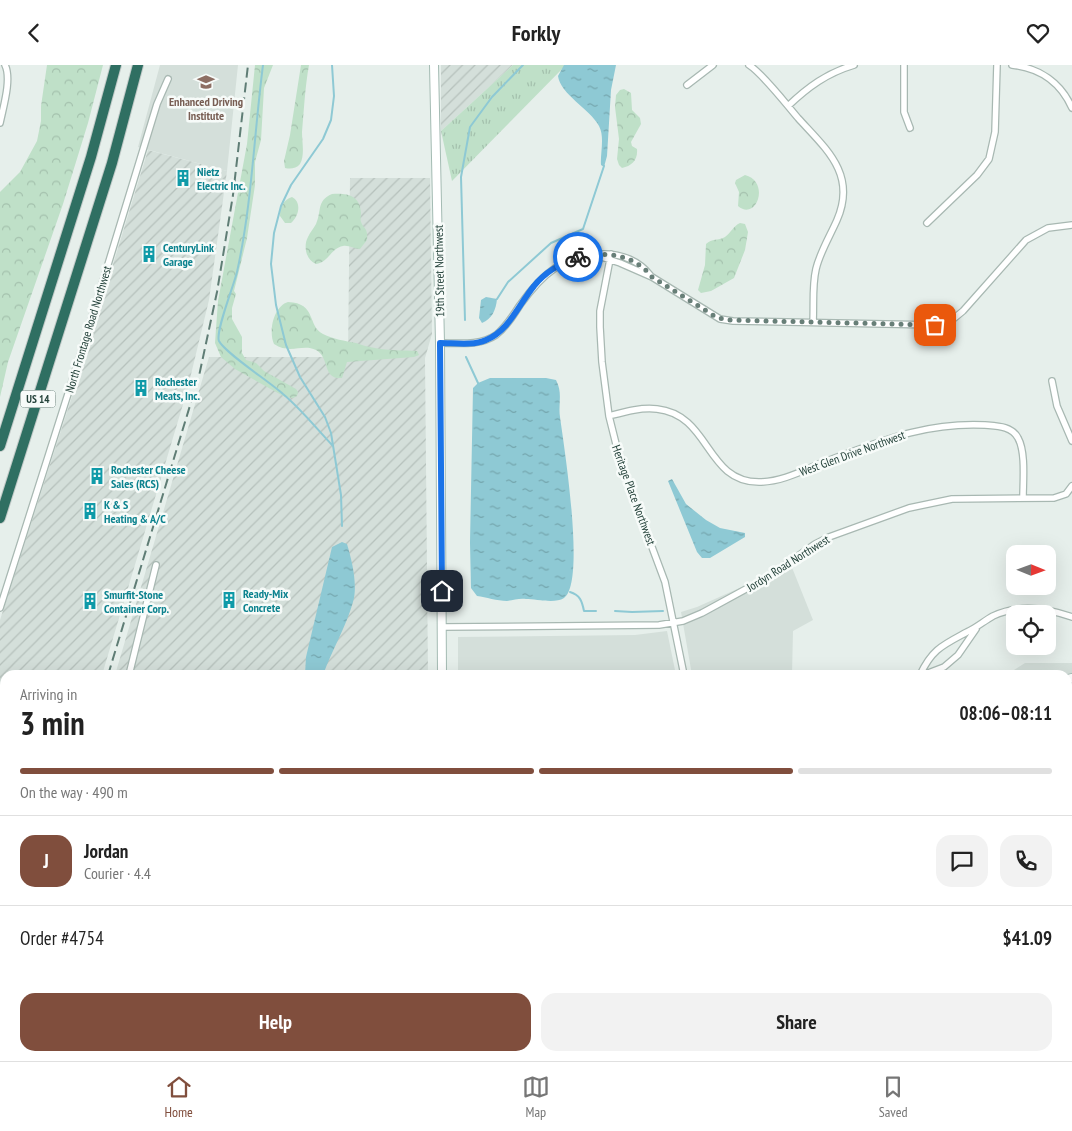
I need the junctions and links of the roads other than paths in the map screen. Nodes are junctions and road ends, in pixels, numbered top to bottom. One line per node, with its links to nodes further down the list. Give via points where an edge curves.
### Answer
1 (5, 65): 15 (street, via 7,82)
2 (116, 65): 25 (highway, US 14, via 89,165)
3 (138, 65): 28 (highway, US 14, via 112,163)
4 (434, 65): 21 (street, 19th Street Northwest)
5 (713, 65): 12 (street)
6 (748, 65): 13 (street)
7 (854, 65): 13 (street, via 819,80)
8 (904, 65): 16 (street, via 904,112)
9 (997, 65): 17 (street, via 995,132 989,159 977,175)
10 (1012, 65): 14 (street, via 1047,77 1061,89)
11 (168, 79): 30 (street, North Frontage Road Northwest, via 157,104)
12 (687, 85)
13 (788, 106): 20 (street, via 832,156 844,183 842,207 816,270)
14 (1072, 109)
15 (0, 123)
16 (910, 128)
17 (927, 223)
18 (1072, 225): 20 (street, via 1048,228 1026,239 968,306 946,323 929,326)
19 (610, 257): 20 (street, via 652,277 720,319); 21 (street, via 592,254 568,261 545,275 496,335 471,343); 23 (street, Heritage Place Northwest, via 600,311)
20 (813, 322)
21 (440, 343): 34 (street, 19th Street Northwest)
22 (1052, 381): 24 (street, via 1057,406)
23 (609, 416): 27 (street, West Glen Drive Northwest, via 645,409 669,411 689,422 731,475 748,481 768,481 790,475 913,431 958,425 1002,427 1012,431 1019,440); 32 (street, Heritage Place Northwest, via 621,464 665,582)
24 (1072, 441)
25 (0, 446)
26 (1072, 486): 27 (street, Jordyn Road Northwest, via 1060,496)
27 (1023, 498): 32 (street, Jordyn Road Northwest, via 952,499 900,511 829,537 803,551 768,577 702,613)
28 (0, 518)
29 (156, 565): 35 (street)
30 (0, 608)
31 (1072, 617): 33 (street, via 1049,610 1024,609 1001,613)
32 (673, 623): 34 (street, Jordyn Road Northwest); 38 (street, Heritage Place Northwest)
33 (979, 626): 39 (street, via 940,647); 40 (street, via 958,655)
34 (443, 627): 36 (street, 19th Street Northwest); 37 (street, 19th Street Northwest)
35 (130, 670)
36 (442, 670)
37 (446, 670)
38 (683, 670)
39 (924, 670)
40 (936, 670)

